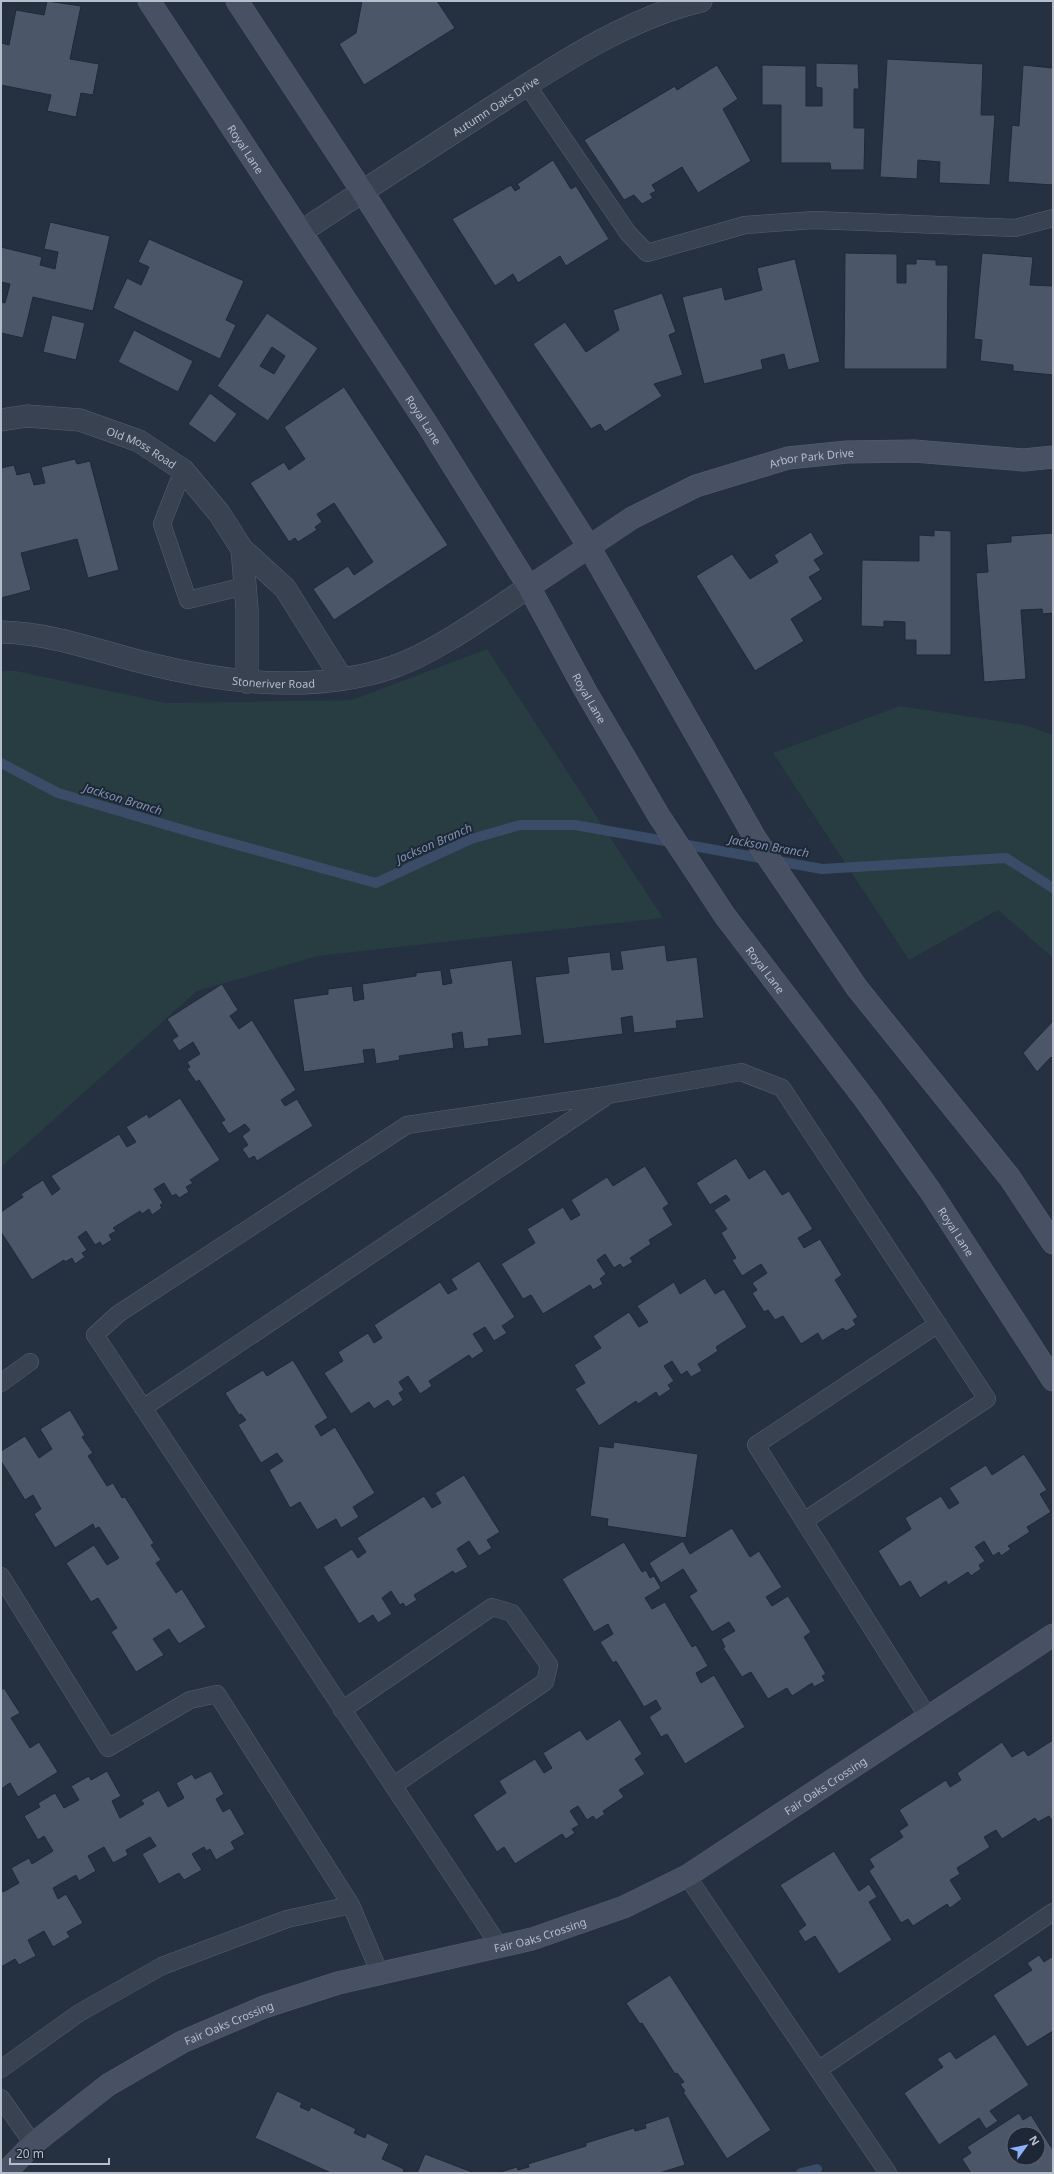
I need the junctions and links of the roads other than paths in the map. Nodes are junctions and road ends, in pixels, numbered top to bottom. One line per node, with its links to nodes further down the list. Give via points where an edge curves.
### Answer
1 (149, 1): 7 (main road, Royal Lane)
2 (237, 1): 5 (main road)
3 (701, 1): 4 (street, Autumn Oaks Drive, via 617,32)
4 (527, 85): 5 (street, Autumn Oaks Drive); 6 (lane, via 628,233 648,253 745,225 814,220 1015,228)
5 (362, 191): 7 (street, Autumn Oaks Drive); 11 (main road)
6 (1053, 218)
7 (301, 232): 14 (main road, Royal Lane, via 427,424)
8 (1, 420): 10 (street, Old Moss Road, via 27,416 80,420 139,441)
9 (1053, 457): 11 (main road, Arbor Park Drive, via 1024,460 914,451 847,452 788,458 696,486 632,518)
10 (183, 470): 12 (street, Old Moss Road, via 219,513); 13 (lane, via 162,524 188,600)
11 (588, 545): 14 (main road, Arbor Park Drive); 19 (main road, via 755,838 857,988 1010,1178)
12 (242, 550): 13 (street, Old Moss Road); 16 (street, Old Moss Road, via 285,588)
13 (245, 586): 17 (street, Old Moss Road)
14 (529, 587): 16 (street, Stoneriver Road, via 426,652 393,667); 22 (main road, Royal Lane, via 585,690 684,854 726,916 932,1192)
15 (1, 632): 17 (street, Stoneriver Road, via 18,632 81,644 194,675)
16 (342, 679): 17 (street, Stoneriver Road)
17 (247, 682)
18 (607, 1095): 20 (lane, via 741,1072 782,1088); 24 (lane); 24 (lane, via 407,1125 118,1314 95,1335)
19 (1053, 1243)
20 (938, 1324): 25 (lane, via 756,1445); 25 (lane, via 987,1399)
21 (30, 1362): 23 (lane)
22 (1053, 1380)
23 (1, 1383)
24 (143, 1408): 28 (lane)
25 (804, 1521): 29 (lane)
26 (1, 1576): 32 (lane, via 108,1748 190,1700 217,1694)
27 (1053, 1635): 29 (main road, Fair Oaks Crossing)
28 (342, 1710): 30 (lane); 30 (lane, via 492,1607 512,1613 549,1665 545,1682)
29 (928, 1717): 31 (main road, Fair Oaks Crossing)
30 (394, 1785): 34 (lane)
31 (687, 1876): 34 (main road, Fair Oaks Crossing, via 624,1907); 37 (lane)
32 (351, 1905): 35 (lane); 36 (lane, via 287,1919 162,1966 79,2013)
33 (1053, 1912): 37 (lane)
34 (500, 1947): 35 (main road, Fair Oaks Crossing)
35 (380, 1974): 39 (main road, Fair Oaks Crossing, via 338,1983 264,2007 182,2042 108,2085)
36 (1, 2068)
37 (818, 2070): 41 (lane)
38 (1, 2098): 39 (lane)
39 (33, 2144): 40 (main road, Fair Oaks Crossing)
40 (4, 2173)
41 (888, 2173)

